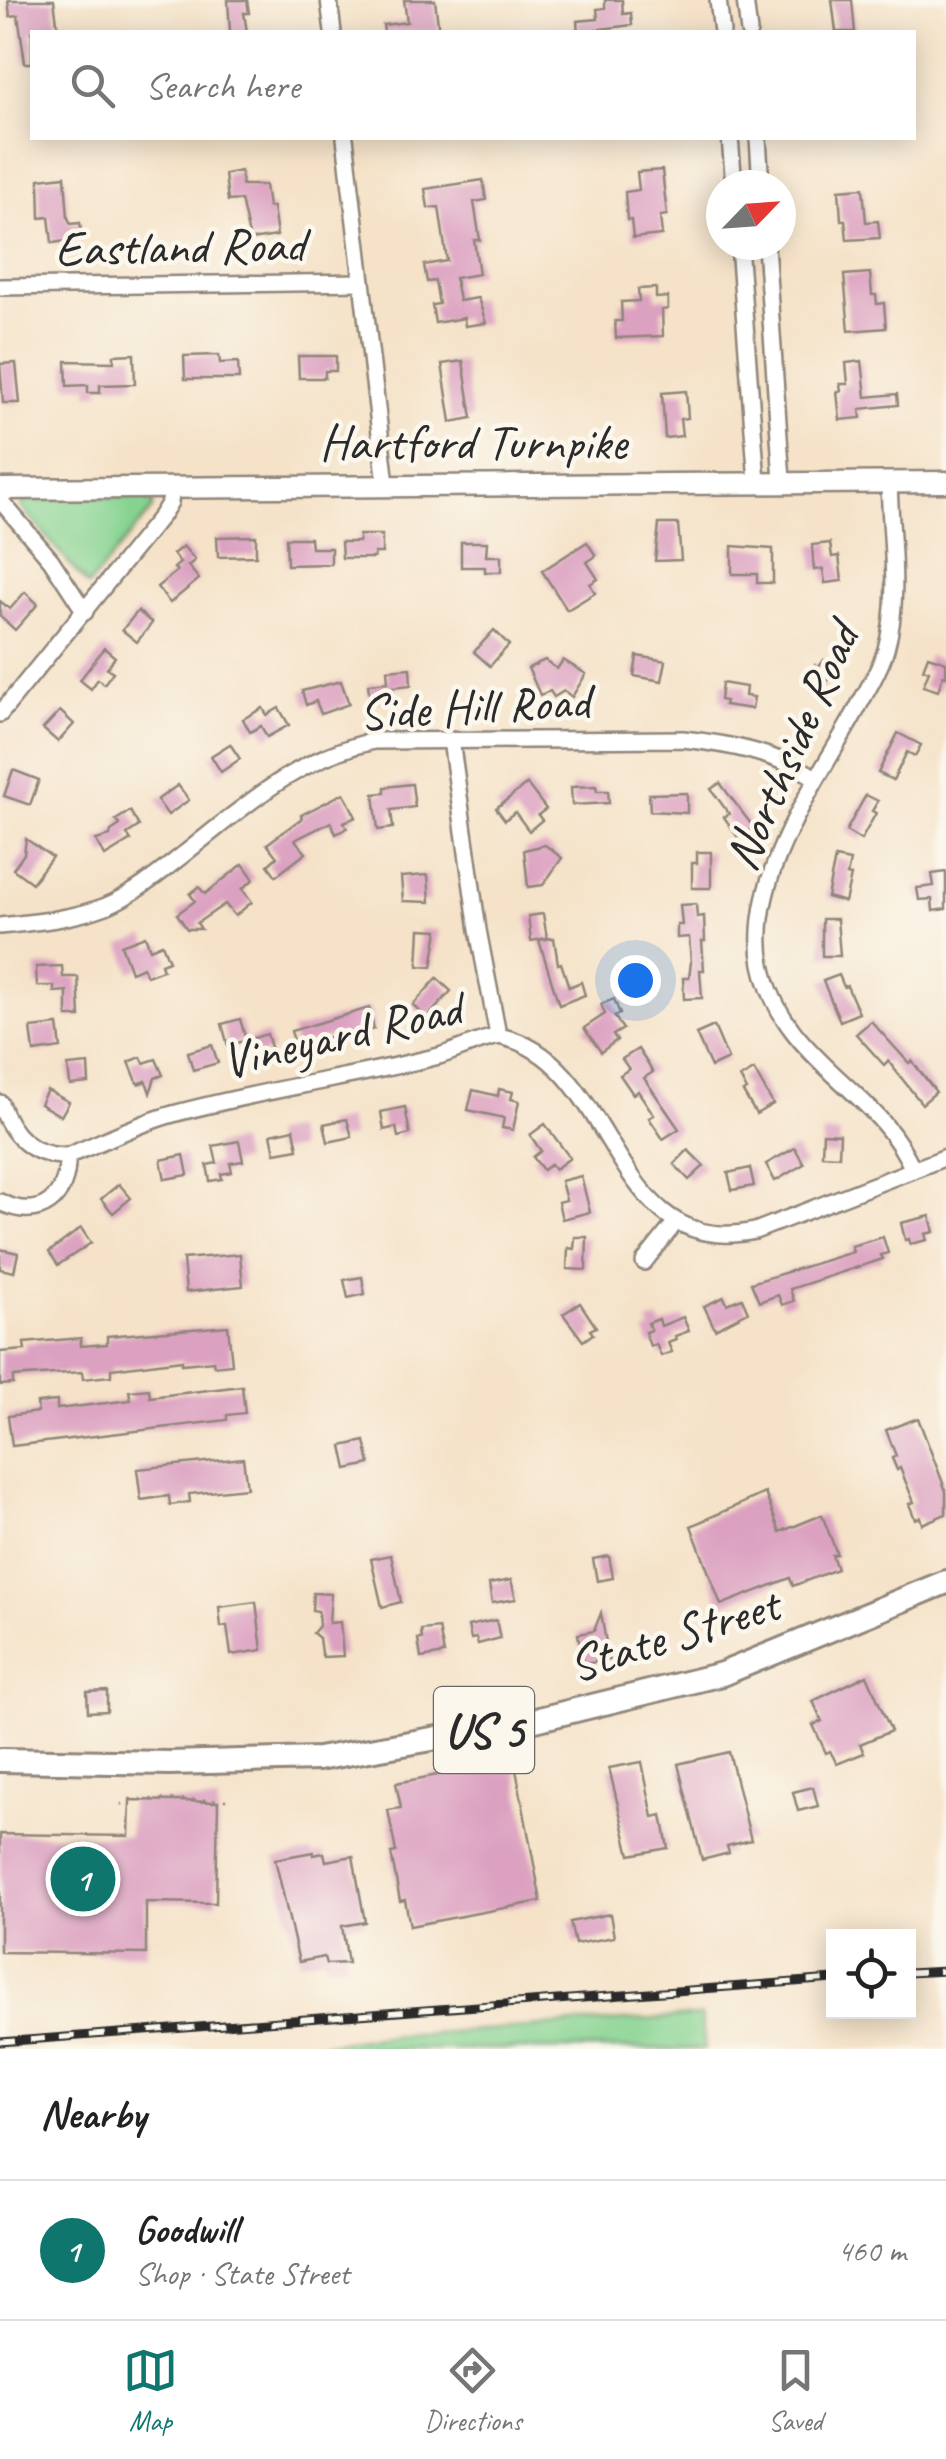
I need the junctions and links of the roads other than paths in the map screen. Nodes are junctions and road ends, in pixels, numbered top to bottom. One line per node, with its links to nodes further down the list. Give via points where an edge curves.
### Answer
1 (328, 0): 4 (street)
2 (745, 0): 3 (street); 6 (street)
3 (718, 1): 5 (street)
4 (332, 30)
5 (722, 30)
6 (749, 30)
7 (345, 140): 14 (street)
8 (730, 140): 10 (street)
9 (758, 140): 11 (street)
10 (733, 170)
11 (760, 170)
12 (740, 260): 17 (street)
13 (767, 260): 18 (street)
14 (362, 282): 15 (street, Eastland Road); 20 (street)
15 (0, 287)
16 (888, 481): 18 (main road, Hartford Turnpike); 19 (main road, Hartford Turnpike); 27 (street, Northside Road, via 892,600 886,648)
17 (757, 482): 18 (main road, Hartford Turnpike); 20 (main road, Hartford Turnpike)
18 (782, 482)
19 (946, 482)
20 (386, 484): 21 (main road, Hartford Turnpike)
21 (172, 486): 22 (main road, Hartford Turnpike); 24 (street, via 162,515)
22 (0, 489)
23 (0, 500): 24 (street, via 52,560)
24 (84, 612): 25 (street)
25 (0, 714)
26 (452, 740): 27 (street, Side Hill Road, via 682,738 765,755); 28 (street, Side Hill Road, via 374,741 314,759 123,897 67,917); 29 (street)
27 (816, 778): 34 (street, Northside Road, via 772,870 760,929 762,964 793,1033 885,1125)
28 (0, 926)
29 (498, 1035): 32 (street, Vineyard Road, via 440,1056 172,1114); 36 (street, Vineyard Road, via 527,1045 560,1069 635,1181)
30 (0, 1103): 31 (street)
31 (3, 1123): 32 (street, via 38,1151)
32 (68, 1156): 35 (street, via 64,1188 54,1199 28,1210)
33 (946, 1158): 34 (street)
34 (913, 1170): 36 (street, via 755,1232 726,1235)
35 (0, 1202)
36 (675, 1223): 37 (street)
37 (644, 1262)
38 (946, 1582): 39 (main road, State Street / US 5, via 722,1674 523,1723 318,1759)
39 (0, 1760)

